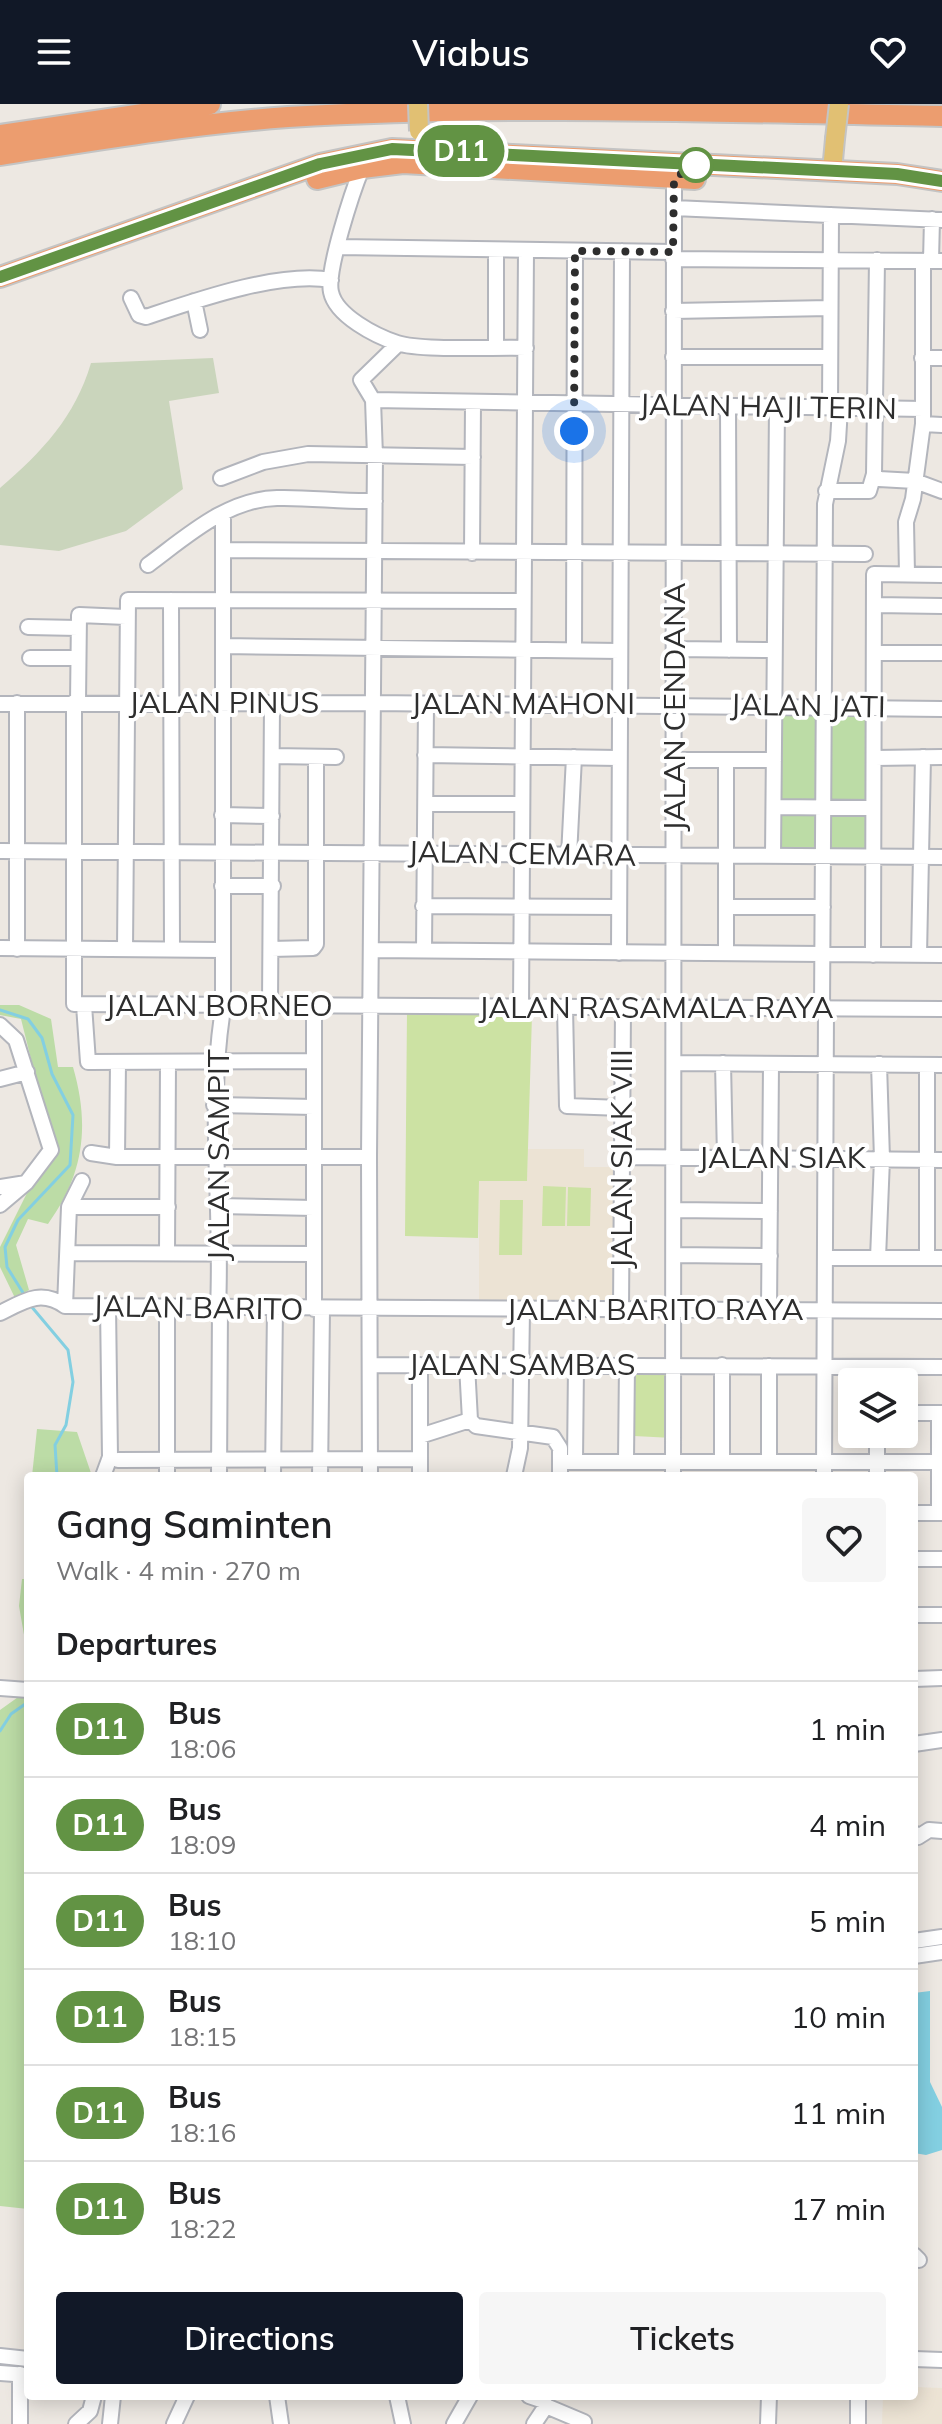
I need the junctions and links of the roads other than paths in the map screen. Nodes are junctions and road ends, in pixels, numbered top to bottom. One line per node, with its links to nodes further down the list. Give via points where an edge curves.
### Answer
1 (210, 104): 5 (highway)
2 (418, 104): 6 (main road, bridge)
3 (839, 104): 10 (main road, bridge)
4 (942, 116): 7 (highway, via 598,108 352,113 221,124)
5 (0, 135)
6 (419, 140): 9 (highway); 26 (highway, via 320,164)
7 (0, 155)
8 (362, 168): 9 (highway, via 424,163); 17 (street); 28 (highway)
9 (618, 169): 10 (highway); 11 (highway)
10 (832, 171): 12 (highway)
11 (674, 178): 13 (highway, via 896,186); 14 (street, JALAN CENDANA)
12 (942, 181)
13 (942, 193)
14 (674, 208): 15 (street); 22 (street, JALAN CENDANA)
15 (831, 220): 16 (street); 23 (street)
16 (935, 224): 25 (street)
17 (339, 247): 18 (street); 27 (street)
18 (496, 250): 19 (street); 35 (street)
19 (526, 250): 20 (street); 36 (street)
20 (575, 251): 21 (street); 43 (street)
21 (622, 251): 22 (street); 45 (street)
22 (673, 255): 23 (street); 32 (street, JALAN CENDANA)
23 (831, 260): 24 (street); 31 (street)
24 (877, 260): 25 (street); 50 (street)
25 (932, 261): 39 (street)
26 (0, 277)
27 (331, 280): 30 (street, via 304,277); 34 (street, via 333,299 342,310 361,325)
28 (0, 291)
29 (131, 298): 30 (street, via 139,315 146,317)
30 (194, 301): 33 (street)
31 (830, 308): 32 (street); 38 (street)
32 (673, 311): 37 (street, JALAN CENDANA)
33 (200, 330)
34 (406, 344): 35 (street); 41 (street, via 362,378)
35 (496, 347): 36 (street)
36 (526, 348): 42 (street)
37 (673, 357): 38 (street); 46 (street, JALAN CENDANA)
38 (830, 357): 49 (street)
39 (922, 358): 40 (street); 51 (street)
40 (942, 358)
41 (368, 394): 44 (street, JALAN HAJI TERIN); 54 (street)
42 (524, 400): 43 (street, JALAN HAJI TERIN); 44 (street, JALAN HAJI TERIN); 66 (street)
43 (574, 401): 45 (street, JALAN HAJI TERIN); 68 (street)
44 (473, 402): 55 (street)
45 (621, 406): 46 (street, JALAN HAJI TERIN); 69 (street)
46 (673, 407): 47 (street, JALAN HAJI TERIN); 67 (street, JALAN CENDANA)
47 (728, 407): 48 (street, JALAN HAJI TERIN); 72 (street)
48 (777, 407): 49 (street, JALAN HAJI TERIN); 73 (street)
49 (835, 408): 50 (street, JALAN HAJI TERIN); 59 (street, via 838,441)
50 (874, 408): 51 (street, JALAN HAJI TERIN); 56 (street)
51 (923, 409): 52 (street)
52 (923, 424): 53 (street); 58 (street)
53 (942, 425)
54 (375, 456): 55 (street); 57 (street, via 308,454 263,462); 61 (street)
55 (473, 457): 65 (street)
56 (874, 474): 58 (street, via 879,479); 59 (street, via 869,491)
57 (221, 478)
58 (915, 481): 60 (street); 75 (street, via 906,522)
59 (826, 491): 70 (street)
60 (942, 491)
61 (375, 501): 62 (street, via 278,498 243,504); 64 (street)
62 (223, 514): 63 (street, JALAN SAMPIT); 74 (street)
63 (224, 550): 64 (street); 78 (street, JALAN SAMPIT)
64 (375, 550): 65 (street); 80 (street)
65 (472, 553): 66 (street)
66 (523, 553): 68 (street); 79 (street)
67 (676, 553): 69 (street); 72 (street); 88 (street, JALAN CENDANA)
68 (574, 554): 69 (street); 90 (street)
69 (619, 554): 93 (street)
70 (826, 554): 71 (street); 73 (street); 111 (street)
71 (865, 554)
72 (727, 555): 73 (street); 91 (street)
73 (775, 556): 92 (street)
74 (148, 565)
75 (907, 574): 76 (street); 81 (street, via 875,573)
76 (942, 575)
77 (171, 600): 78 (street); 83 (street, via 128,600); 101 (street)
78 (223, 600): 80 (street); 86 (street, JALAN SAMPIT)
79 (523, 601): 80 (street); 89 (street)
80 (374, 602): 87 (street)
81 (875, 605): 82 (street); 94 (street)
82 (942, 606)
83 (126, 617): 85 (street, via 79,615); 100 (street)
84 (28, 627): 85 (street)
85 (78, 628): 97 (street)
86 (223, 646): 87 (street); 102 (street, JALAN SAMPIT)
87 (375, 648): 89 (street); 104 (street)
88 (674, 649): 91 (street); 109 (street, JALAN CENDANA)
89 (524, 650): 90 (street); 107 (street)
90 (574, 650): 93 (street)
91 (729, 650): 92 (street)
92 (773, 650): 110 (street)
93 (620, 651): 108 (street)
94 (875, 653): 95 (street); 112 (street)
95 (942, 653)
96 (30, 658): 97 (street)
97 (78, 658): 98 (street)
98 (76, 702): 99 (street, JALAN PINUS); 100 (street, JALAN PINUS); 140 (street)
99 (17, 703): 105 (street, JALAN PINUS); 115 (street)
100 (126, 703): 101 (street, JALAN PINUS); 142 (street)
101 (172, 703): 102 (street, JALAN PINUS); 143 (street)
102 (221, 703): 103 (street, JALAN PINUS); 136 (street, JALAN SAMPIT)
103 (272, 703): 104 (street, JALAN PINUS); 117 (street)
104 (373, 703): 106 (street, JALAN MAHONI); 146 (street)
105 (0, 704)
106 (426, 704): 107 (street, JALAN MAHONI); 116 (street)
107 (523, 704): 108 (street, JALAN MAHONI); 118 (street)
108 (619, 705): 109 (street, JALAN MAHONI); 124 (street)
109 (673, 705): 110 (street, JALAN JATI); 126 (street, JALAN CENDANA)
110 (773, 705): 111 (street, JALAN JATI); 128 (street)
111 (824, 706): 112 (street, JALAN JATI); 134 (street)
112 (874, 707): 113 (street, JALAN JATI); 125 (street)
113 (942, 709)
114 (0, 753): 115 (street)
115 (16, 753): 130 (street)
116 (425, 755): 118 (street); 131 (street)
117 (272, 756): 119 (street); 137 (street)
118 (522, 756): 121 (street); 132 (street)
119 (316, 757): 120 (street); 141 (street)
120 (336, 757)
121 (574, 757): 124 (street); 150 (street)
122 (923, 757): 123 (street); 125 (street); 156 (street)
123 (942, 757)
124 (618, 758): 149 (street)
125 (875, 758): 135 (street)
126 (673, 760): 127 (street); 151 (street, JALAN CENDANA)
127 (726, 760): 128 (street); 152 (street)
128 (774, 760): 133 (street)
129 (0, 800): 130 (street)
130 (16, 800): 139 (street)
131 (426, 804): 132 (street); 147 (street)
132 (522, 804): 148 (street)
133 (775, 807): 134 (street); 153 (street)
134 (823, 807): 135 (street); 154 (street)
135 (873, 808): 155 (street)
136 (222, 815): 137 (street); 144 (street, JALAN SAMPIT)
137 (272, 816): 145 (street)
138 (0, 851): 139 (street, JALAN CEMARA)
139 (16, 851): 140 (street, JALAN CEMARA); 160 (street)
140 (73, 852): 142 (street, JALAN CEMARA); 167 (street)
141 (317, 852): 145 (street, JALAN CEMARA); 146 (street, JALAN CEMARA); 170 (street, via 316,944)
142 (127, 853): 143 (street, JALAN CEMARA); 169 (street)
143 (173, 853): 144 (street, JALAN CEMARA); 171 (street)
144 (221, 853): 145 (street, JALAN CEMARA); 158 (street, JALAN SAMPIT)
145 (271, 853): 159 (street)
146 (371, 853): 147 (street, JALAN CEMARA); 173 (street)
147 (424, 853): 148 (street, JALAN CEMARA); 162 (street)
148 (521, 854): 150 (street, JALAN CEMARA); 161 (street)
149 (618, 855): 150 (street, JALAN CEMARA); 151 (street, JALAN CEMARA); 163 (street)
150 (569, 856)
151 (674, 856): 152 (street, JALAN CEMARA); 176 (street, JALAN CENDANA)
152 (726, 856): 153 (street, JALAN CEMARA); 164 (street)
153 (773, 856): 154 (street, JALAN CEMARA)
154 (823, 856): 155 (street, JALAN CEMARA); 165 (street)
155 (874, 856): 156 (street, JALAN CEMARA); 180 (street)
156 (920, 857): 157 (street, JALAN CEMARA); 181 (street)
157 (942, 857)
158 (222, 886): 159 (street); 172 (street, JALAN SAMPIT)
159 (273, 886): 170 (street)
160 (8, 899): 168 (street)
161 (520, 905): 162 (street); 163 (street); 175 (street)
162 (423, 906): 174 (street)
163 (618, 907): 178 (street)
164 (727, 907): 165 (street); 177 (street)
165 (823, 907): 179 (street)
166 (0, 948): 168 (street)
167 (73, 948): 168 (street); 169 (street); 183 (street)
168 (17, 949)
169 (125, 949): 171 (street)
170 (271, 949): 185 (street)
171 (172, 950): 172 (street)
172 (222, 950): 184 (street, JALAN SAMPIT)
173 (371, 950): 174 (street); 187 (street)
174 (424, 950): 175 (street)
175 (521, 952): 178 (street); 188 (street)
176 (674, 952): 177 (street); 178 (street); 191 (street, JALAN CENDANA)
177 (726, 952): 179 (street)
178 (619, 953)
179 (822, 955): 180 (street); 192 (street)
180 (873, 955): 181 (street)
181 (919, 955): 182 (street)
182 (942, 955)
183 (78, 1002): 184 (street, JALAN BORNEO); 197 (street, via 88,1062)
184 (222, 1003): 185 (street, JALAN BORNEO); 195 (street, JALAN SAMPIT)
185 (270, 1003): 186 (street, JALAN BORNEO)
186 (314, 1005): 187 (street, JALAN BORNEO); 196 (street)
187 (370, 1007): 188 (street, JALAN RASAMALA RAYA); 215 (street)
188 (521, 1007): 189 (street, JALAN RASAMALA RAYA)
189 (565, 1007): 190 (street, JALAN RASAMALA RAYA); 209 (street, via 565,1101 571,1108)
190 (623, 1007): 191 (street, JALAN RASAMALA RAYA); 209 (street, JALAN SIAK VIII)
191 (674, 1007): 192 (street, JALAN RASAMALA RAYA); 199 (street, JALAN CENDANA)
192 (824, 1009): 193 (street, JALAN RASAMALA RAYA); 202 (street)
193 (942, 1009)
194 (0, 1025): 205 (street, via 16,1040)
195 (215, 1061): 196 (street); 198 (street); 207 (street, JALAN SAMPIT)
196 (314, 1061): 208 (street)
197 (118, 1062): 198 (street); 212 (street)
198 (168, 1062): 213 (street)
199 (674, 1063): 200 (street); 217 (street, JALAN CENDANA)
200 (723, 1063): 201 (street); 218 (street)
201 (771, 1064): 202 (street); 219 (street)
202 (825, 1064): 203 (street); 220 (street)
203 (879, 1064): 204 (street); 221 (street)
204 (935, 1065): 222 (street)
205 (27, 1072): 206 (street); 225 (street, via 51,1150)
206 (0, 1079)
207 (214, 1105): 208 (street); 211 (street, JALAN SAMPIT)
208 (314, 1107): 214 (street)
209 (622, 1108): 216 (street, JALAN SIAK VIII)
210 (91, 1153): 212 (street)
211 (218, 1156): 213 (street); 214 (street); 228 (street, JALAN SAMPIT)
212 (117, 1157): 213 (street)
213 (167, 1157): 230 (street)
214 (314, 1157): 215 (street); 231 (street)
215 (369, 1157): 248 (street)
216 (622, 1157): 217 (street, JALAN SIAK); 254 (street, JALAN SIAK VIII)
217 (674, 1157): 218 (street, JALAN SIAK); 232 (street, JALAN CENDANA)
218 (725, 1158): 219 (street, JALAN SIAK)
219 (771, 1158): 220 (street, JALAN SIAK); 233 (street)
220 (826, 1159): 221 (street, JALAN SIAK); 240 (street)
221 (882, 1159): 222 (street, JALAN SIAK); 241 (street)
222 (926, 1160): 223 (street, JALAN SIAK); 242 (street)
223 (942, 1160)
224 (82, 1181): 229 (street)
225 (26, 1183): 226 (street); 227 (street)
226 (0, 1187)
227 (0, 1205)
228 (218, 1206): 231 (street); 236 (street, JALAN SAMPIT)
229 (69, 1207): 230 (street); 234 (street)
230 (168, 1207): 235 (street)
231 (314, 1208): 237 (street)
232 (674, 1210): 233 (street); 238 (street, JALAN CENDANA)
233 (770, 1211): 239 (street)
234 (68, 1253): 235 (street); 243 (street)
235 (167, 1253): 236 (street)
236 (219, 1253): 237 (street); 246 (street, JALAN SAMPIT)
237 (314, 1254): 249 (street)
238 (674, 1255): 239 (street); 251 (street, JALAN CENDANA)
239 (770, 1256): 252 (street)
240 (825, 1258): 241 (street); 253 (street)
241 (878, 1258): 242 (street)
242 (934, 1258)
243 (65, 1306): 244 (street, JALAN BARITO); 256 (street, JALAN BARITO, via 46,1296)
244 (113, 1306): 245 (street, JALAN BARITO); 281 (street); 291 (street, via 110,1457)
245 (167, 1307): 246 (street, JALAN BARITO); 282 (street)
246 (219, 1307): 247 (street, JALAN BARITO); 276 (street, JALAN SAMPIT)
247 (275, 1308): 249 (street, JALAN BARITO); 277 (street)
248 (368, 1308): 249 (street, JALAN BARITO); 250 (street, JALAN BARITO RAYA); 258 (street)
249 (318, 1309): 278 (street)
250 (522, 1310): 254 (street, JALAN BARITO RAYA); 261 (street)
251 (673, 1310): 252 (street, JALAN BARITO RAYA); 254 (street, JALAN BARITO RAYA); 263 (street, JALAN CENDANA)
252 (769, 1310): 253 (street, JALAN BARITO RAYA)
253 (825, 1310): 255 (street, JALAN BARITO RAYA); 266 (street)
254 (621, 1311)
255 (942, 1311)
256 (0, 1313)
257 (627, 1364): 262 (street, JALAN SAMBAS); 263 (street, JALAN SAMBAS); 283 (street)
258 (370, 1365): 259 (street, JALAN SAMBAS); 279 (street)
259 (420, 1365): 260 (street, JALAN SAMBAS); 274 (street)
260 (467, 1365): 261 (street, JALAN SAMBAS); 272 (street)
261 (522, 1365): 262 (street, JALAN SAMBAS); 273 (street)
262 (576, 1365): 286 (street)
263 (673, 1365): 264 (street, JALAN SAMBAS); 288 (street, JALAN CENDANA)
264 (722, 1365): 265 (street, JALAN SAMBAS); 287 (street)
265 (769, 1366): 266 (street, JALAN SAMBAS); 284 (street)
266 (825, 1367): 268 (street, JALAN SAMBAS); 289 (street)
267 (942, 1367): 269 (street, JALAN SAMBAS)
268 (838, 1369)
269 (918, 1370)
270 (918, 1413): 271 (street)
271 (941, 1413): 285 (street)
272 (470, 1420): 273 (street, JALAN SAMBAS, via 476,1426); 274 (street)
273 (521, 1431): 286 (street, JALAN SAMBAS, via 557,1440); 299 (street)
274 (420, 1436): 280 (street)
275 (877, 1448): 290 (street)
276 (218, 1459): 277 (street); 282 (street); 294 (street, JALAN SAMPIT)
277 (272, 1459): 278 (street); 295 (street)
278 (320, 1459): 279 (street); 296 (street)
279 (370, 1459): 280 (street); 297 (street)
280 (420, 1459): 298 (street)
281 (118, 1460): 282 (street); 292 (street)
282 (167, 1460): 293 (street)
283 (626, 1460): 286 (street); 288 (street)
284 (769, 1462): 287 (street); 289 (street)
285 (941, 1462): 290 (street); 301 (street)
286 (565, 1467)
287 (730, 1467): 288 (street)
288 (673, 1468)
289 (824, 1469): 290 (street)
290 (877, 1469)
291 (104, 1472)
292 (117, 1472)
293 (167, 1472)
294 (219, 1472)
295 (273, 1472)
296 (320, 1472)
297 (370, 1472)
298 (420, 1472)
299 (515, 1472)
300 (918, 1513): 301 (street)
301 (941, 1513)
302 (918, 1559): 303 (street)
303 (942, 1559)
304 (918, 1615): 305 (street)
305 (942, 1615)
306 (942, 1678): 307 (street)
307 (918, 1679)
308 (0, 1688): 309 (street)
309 (24, 1690)
310 (942, 1740): 311 (street)
311 (918, 1743)
312 (942, 1831): 313 (street, via 929,1830)
313 (918, 1837)
314 (942, 1937): 315 (street)
315 (918, 1940)
316 (942, 1952): 317 (street)
317 (918, 1955)
318 (0, 2356): 319 (street)
319 (24, 2359)
320 (918, 2359): 321 (street)
321 (942, 2360)
322 (0, 2373): 323 (street)
323 (24, 2375): 335 (street)
324 (93, 2400): 336 (street)
325 (113, 2400): 337 (street)
326 (185, 2400): 338 (street)
327 (278, 2400): 339 (street)
328 (398, 2400): 340 (street)
329 (468, 2400): 341 (street)
330 (541, 2400): 333 (street)
331 (769, 2400): 343 (street)
332 (858, 2400): 344 (street)
333 (546, 2406): 334 (street); 342 (street)
334 (584, 2422)
335 (20, 2424)
336 (76, 2424)
337 (110, 2424)
338 (174, 2424)
339 (281, 2424)
340 (403, 2424)
341 (454, 2424)
342 (534, 2424)
343 (768, 2424)
344 (858, 2424)

